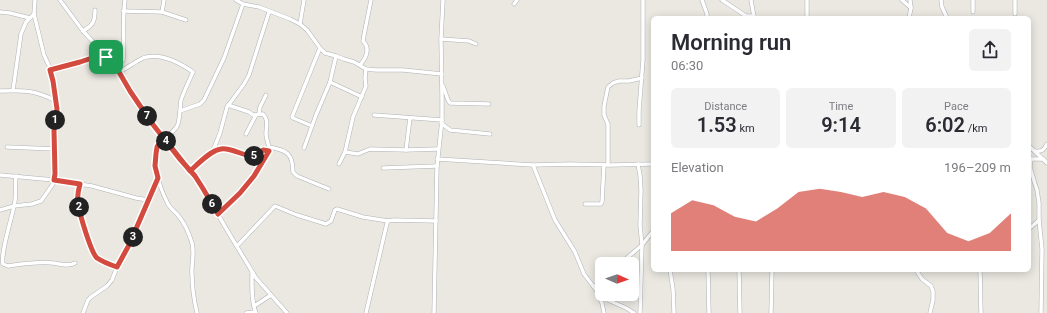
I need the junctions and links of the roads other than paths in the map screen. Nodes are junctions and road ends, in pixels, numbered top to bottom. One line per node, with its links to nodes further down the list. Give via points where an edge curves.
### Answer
1 (35, 0): 29 (street)
2 (60, 0): 40 (street)
3 (124, 0): 24 (street)
4 (164, 0): 26 (street)
5 (236, 0): 20 (street)
6 (304, 0): 39 (street)
7 (371, 0): 47 (street, via 363,41 368,51 366,59)
8 (443, 0): 41 (street)
9 (517, 0): 21 (street)
10 (643, 0): 52 (street)
11 (702, 0): 31 (street)
12 (722, 0): 32 (street)
13 (751, 0): 33 (street)
14 (807, 0): 34 (street)
15 (902, 0): 22 (street)
16 (910, 0): 22 (street)
17 (941, 0): 36 (street)
18 (973, 0): 28 (street)
19 (1015, 0): 30 (street)
20 (243, 4): 27 (street); 62 (street, via 224,58 204,100)
21 (514, 4)
22 (911, 8): 35 (street)
23 (95, 10): 40 (street, via 93,23)
24 (123, 11): 26 (street); 46 (street, via 123,60)
25 (0, 12): 37 (street)
26 (162, 12): 38 (street)
27 (269, 12): 39 (street); 61 (street, via 249,75)
28 (973, 12)
29 (34, 14): 37 (street); 49 (street)
30 (1015, 14)
31 (707, 16)
32 (746, 16)
33 (754, 16)
34 (808, 16)
35 (909, 16)
36 (946, 16)
37 (30, 18): 55 (street, via 21,34)
38 (186, 20)
39 (300, 24): 43 (street)
40 (83, 31): 44 (street)
41 (441, 39): 42 (street); 51 (street)
42 (476, 44)
43 (320, 48): 45 (street, via 325,53); 68 (street, via 292,116)
44 (104, 54): 46 (street); 49 (street)
45 (336, 56): 47 (street); 54 (street)
46 (110, 62): 50 (street)
47 (360, 65): 48 (street)
48 (366, 69): 51 (street); 58 (street, via 366,86)
49 (50, 70): 59 (street)
50 (119, 72): 62 (street, via 151,56 169,59 190,70 193,72 184,92); 71 (street, via 141,108)
51 (442, 74): 53 (street)
52 (642, 78): 67 (street); 91 (street, via 629,82 619,81 608,87 604,106 608,124)
53 (442, 81): 60 (street, via 450,103); 66 (street)
54 (330, 82): 58 (street); 68 (street)
55 (13, 90): 56 (street); 59 (street, via 35,92)
56 (0, 91)
57 (266, 95): 63 (street)
58 (362, 97): 81 (street, via 352,120)
59 (56, 101): 76 (street)
60 (489, 104)
61 (228, 105): 63 (street); 82 (street)
62 (180, 111): 71 (street, via 175,130)
63 (257, 114): 69 (street); 77 (street, via 263,114 267,119 266,137)
64 (374, 115): 65 (street)
65 (410, 118): 66 (street); 79 (street)
66 (441, 122): 70 (street, via 450,130); 78 (street)
67 (640, 125)
68 (312, 126): 74 (street)
69 (246, 134)
70 (490, 134)
71 (164, 138): 95 (street); 98 (street, via 157,147 155,166)
72 (1047, 144): 80 (street, via 1043,150)
73 (7, 147): 76 (street)
74 (304, 148)
75 (1031, 148): 80 (street)
76 (55, 149): 99 (street)
77 (269, 149): 82 (street, via 253,156 223,148); 101 (street, via 288,154 292,160 294,174); 106 (street, via 254,176)
78 (438, 149): 79 (street); 83 (street)
79 (406, 150): 81 (street, via 370,149 355,154)
80 (1035, 151): 85 (street)
81 (345, 152): 87 (street)
82 (212, 153): 95 (street)
83 (437, 159): 90 (street); 92 (street)
84 (1031, 159): 85 (street)
85 (1045, 160): 86 (street)
86 (1047, 163)
87 (339, 164)
88 (638, 164): 89 (street); 91 (street); 112 (street, via 641,181)
89 (651, 164)
90 (533, 165): 91 (street); 125 (street, via 555,220 575,252 584,274)
91 (606, 165): 103 (street, via 601,204)
92 (437, 166): 93 (street); 109 (street)
93 (383, 168)
94 (1031, 170): 107 (street, via 1037,190)
95 (190, 171): 106 (street)
96 (0, 175): 97 (street)
97 (16, 176): 99 (street); 104 (street)
98 (158, 178): 102 (street); 132 (street, via 167,202 182,221 192,245 191,272)
99 (54, 180): 100 (street); 104 (street, via 41,200)
100 (80, 184): 102 (street); 117 (street, via 78,205 93,251 98,259)
101 (329, 189)
102 (148, 200): 117 (street)
103 (585, 204)
104 (14, 206): 105 (street); 116 (street)
105 (0, 210)
106 (218, 214): 113 (street)
107 (1039, 220): 110 (street); 146 (street, via 1042,249)
108 (388, 221): 109 (street); 113 (street, via 336,209 331,221 326,224 274,206); 135 (street)
109 (436, 221): 136 (street)
110 (1031, 227)
111 (651, 234): 112 (street)
112 (642, 245): 114 (street); 139 (street)
113 (237, 246): 118 (street)
114 (628, 257)
115 (75, 263): 116 (street)
116 (1, 265)
117 (117, 267): 131 (street, via 111,282 88,300)
118 (252, 272): 126 (street); 129 (street)
119 (670, 272): 140 (street)
120 (708, 272): 141 (street)
121 (739, 272): 142 (street)
122 (772, 272): 143 (street)
123 (917, 272): 144 (street, via 933,291)
124 (980, 272): 145 (street)
125 (594, 287)
126 (271, 295): 129 (street); 134 (street)
127 (601, 301): 137 (street)
128 (610, 301): 138 (street)
129 (254, 306): 130 (street)
130 (256, 312): 133 (street)
131 (83, 313)
132 (197, 313)
133 (246, 313)
134 (287, 313)
135 (366, 313)
136 (434, 313)
137 (604, 313)
138 (634, 313)
139 (640, 313)
140 (674, 313)
141 (709, 313)
142 (740, 313)
143 (771, 313)
144 (930, 313)
145 (981, 313)
146 (1041, 313)

